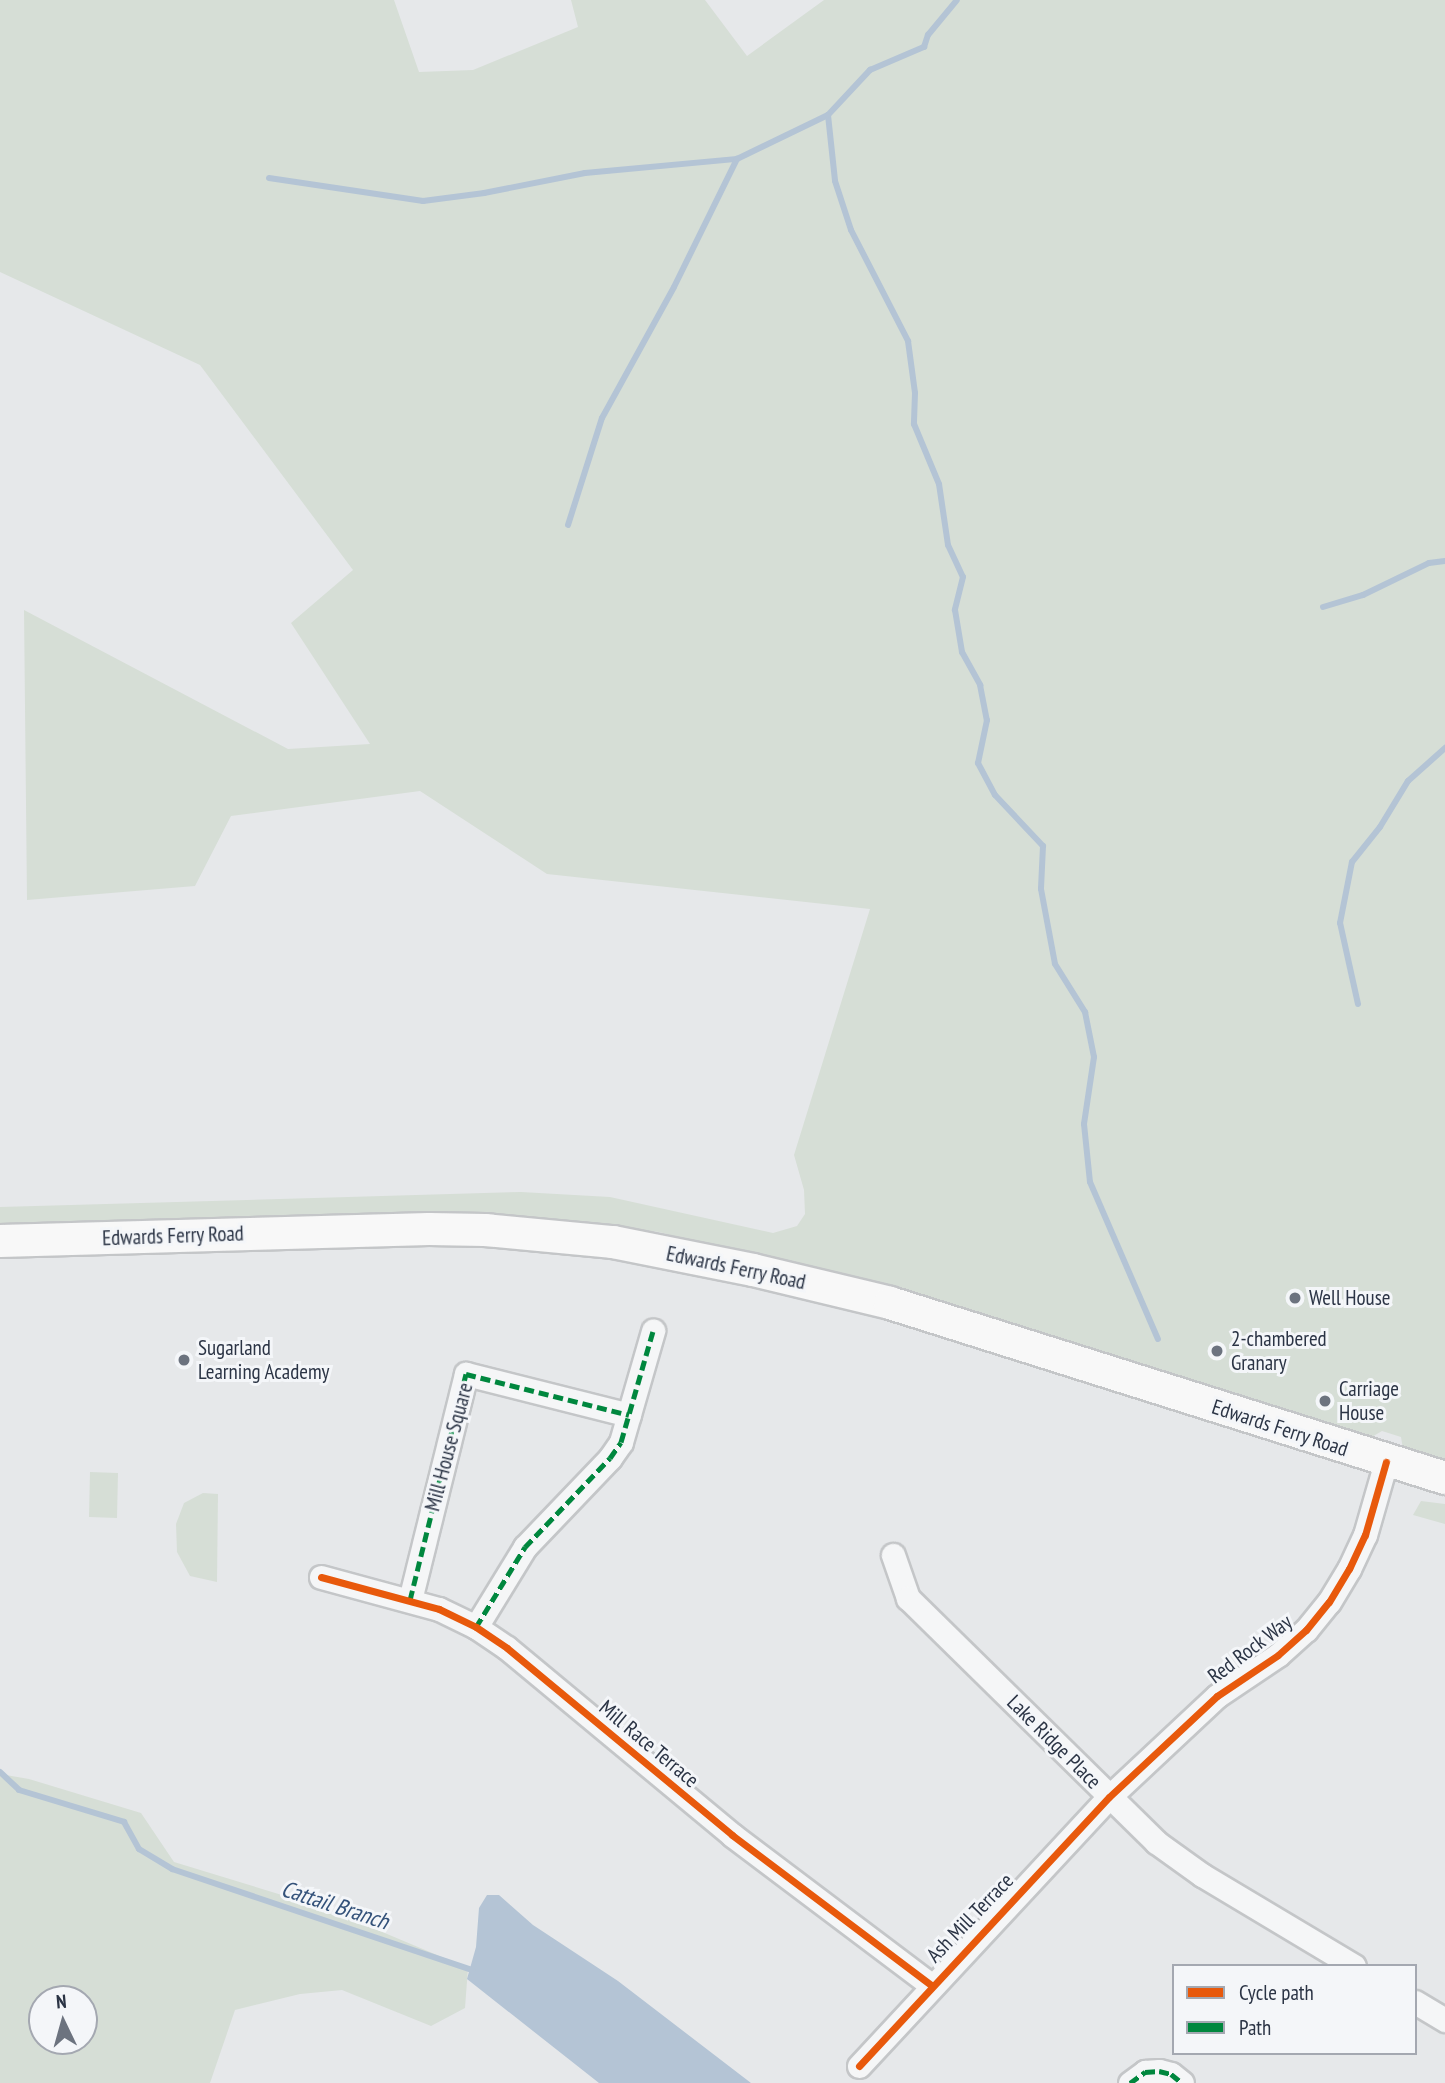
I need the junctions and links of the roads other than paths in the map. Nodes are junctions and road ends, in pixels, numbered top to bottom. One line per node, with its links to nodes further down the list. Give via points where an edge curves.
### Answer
1 (0, 1241): 4 (main road, Edwards Ferry Road, via 429,1229 613,1242 890,1303)
2 (653, 1331): 3 (street)
3 (629, 1415): 8 (street, Mill House Square, via 466,1374); 9 (street, via 621,1442 610,1458 526,1547)
4 (1386, 1462): 5 (main road, Edwards Ferry Road); 10 (street, Red Rock Way, via 1365,1535 1329,1602 1288,1646 1217,1696)
5 (1445, 1478)
6 (893, 1555): 10 (street, Lake Ridge Place, via 908,1598)
7 (321, 1577): 8 (street, Mill Race Terrace)
8 (410, 1600): 9 (street, Mill Race Terrace)
9 (476, 1627): 12 (street, Mill Race Terrace, via 732,1835)
10 (1110, 1797): 11 (street, Lake Ridge Place, via 1156,1842 1202,1875); 12 (street, Ash Mill Terrace)
11 (1351, 1964)
12 (931, 1985): 15 (street, Ash Mill Terrace)
13 (1417, 2004): 14 (street)
14 (1445, 2020)
15 (859, 2066)
16 (1130, 2083): 17 (street, via 1145,2072 1159,2071)
17 (1182, 2083)

